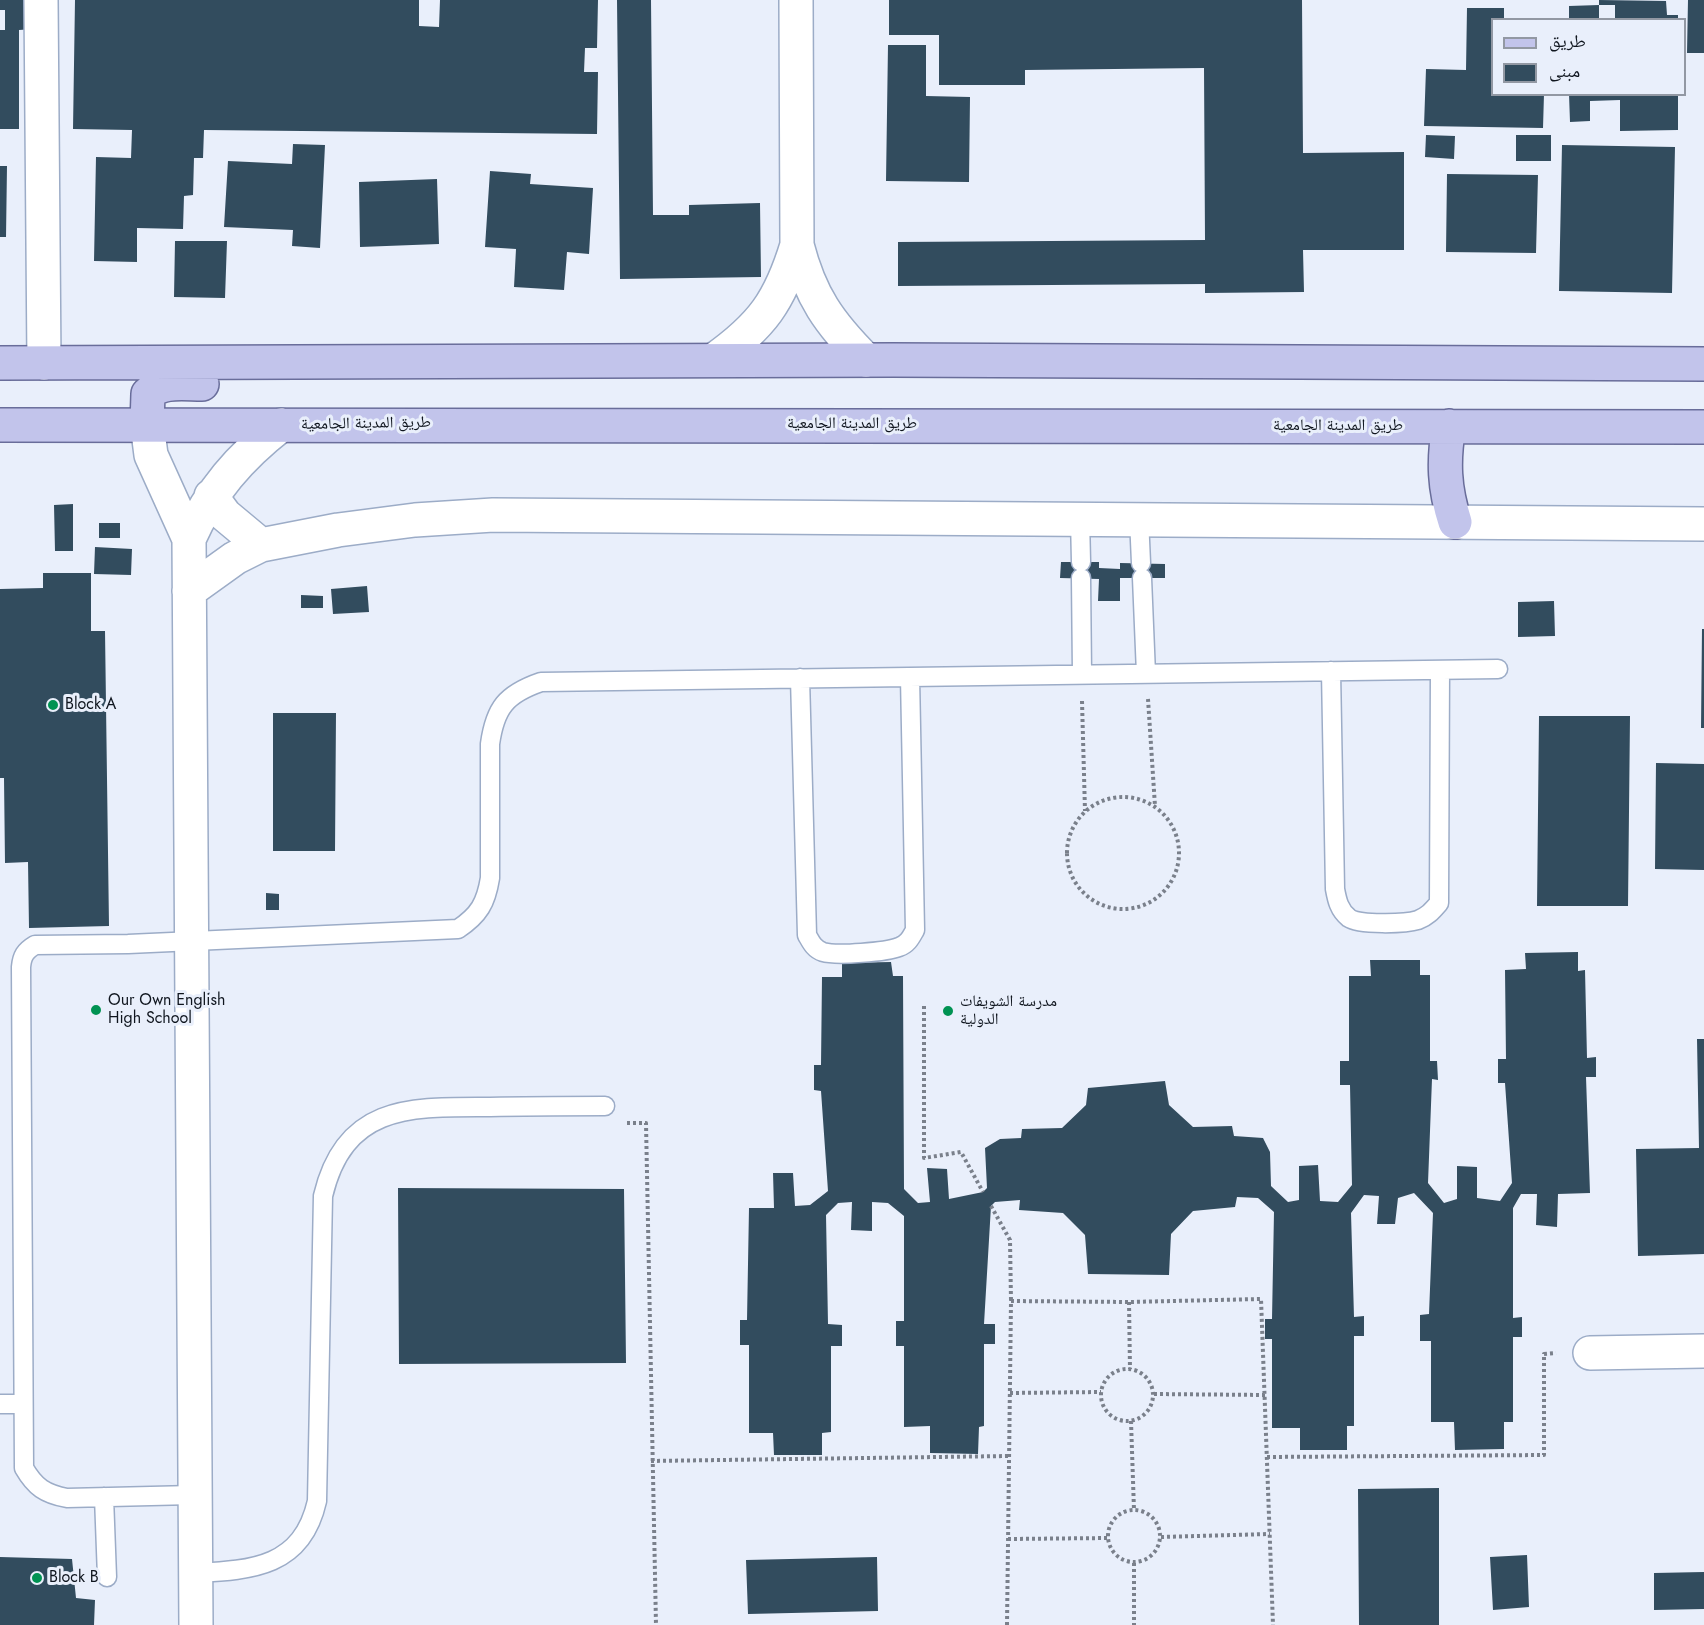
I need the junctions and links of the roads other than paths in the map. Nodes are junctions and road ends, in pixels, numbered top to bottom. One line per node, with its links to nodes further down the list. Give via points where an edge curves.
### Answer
1 (41, 0): 8 (street)
2 (796, 0): 3 (street)
3 (797, 245): 4 (street, via 786,279 768,311 744,339); 5 (street, via 820,308)
4 (714, 360): 5 (main road); 6 (main road)
5 (866, 360): 9 (main road)
6 (381, 362): 8 (main road); 10 (main road, via 317,382 164,384 148,394)
7 (0, 363): 8 (main road)
8 (44, 363)
9 (1704, 364)
10 (147, 424): 11 (main road, طريق المدينة الجامعية); 12 (main road, طريق المدينة الجامعية); 20 (street, via 151,455)
11 (0, 425)
12 (281, 425): 13 (main road, طريق المدينة الجامعية); 15 (street, via 239,461)
13 (1449, 426): 14 (main road, طريق المدينة الجامعية); 18 (main road, via 1444,478)
14 (1704, 427)
15 (211, 496): 20 (street); 21 (street, via 225,515)
16 (1080, 518): 17 (street); 21 (street, via 493,515 415,520); 26 (lane)
17 (1139, 518): 18 (street); 27 (lane)
18 (1455, 522): 19 (street)
19 (1704, 524)
20 (189, 539): 22 (street)
21 (261, 545): 22 (street, via 235,558)
22 (189, 591): 30 (street)
23 (1498, 669): 24 (lane)
24 (1440, 670): 25 (lane); 25 (lane, via 1439,903 1429,915 1415,921 1366,923 1350,919 1339,906 1335,889)
25 (1332, 671): 27 (lane)
26 (1082, 674): 27 (lane); 28 (lane)
27 (1146, 674)
28 (910, 676): 29 (lane); 29 (lane, via 915,930 901,947 834,953 812,945 807,934)
29 (800, 678): 30 (lane, via 541,682 520,689 504,703 493,722 490,878 487,899 476,917 458,929 437,931)
30 (190, 940): 35 (lane, via 35,945 22,958); 36 (street)
31 (605, 1106): 38 (lane, via 410,1108 374,1121 345,1147 334,1163 323,1196 317,1501 313,1519 292,1549 277,1559 242,1570)
32 (1704, 1351): 33 (street)
33 (1590, 1353)
34 (0, 1404): 35 (lane)
35 (22, 1404): 37 (lane, via 24,1468 34,1484 48,1495)
36 (193, 1495): 37 (lane); 38 (street)
37 (104, 1497): 39 (lane)
38 (196, 1573): 40 (street)
39 (107, 1577)
40 (196, 1625)

